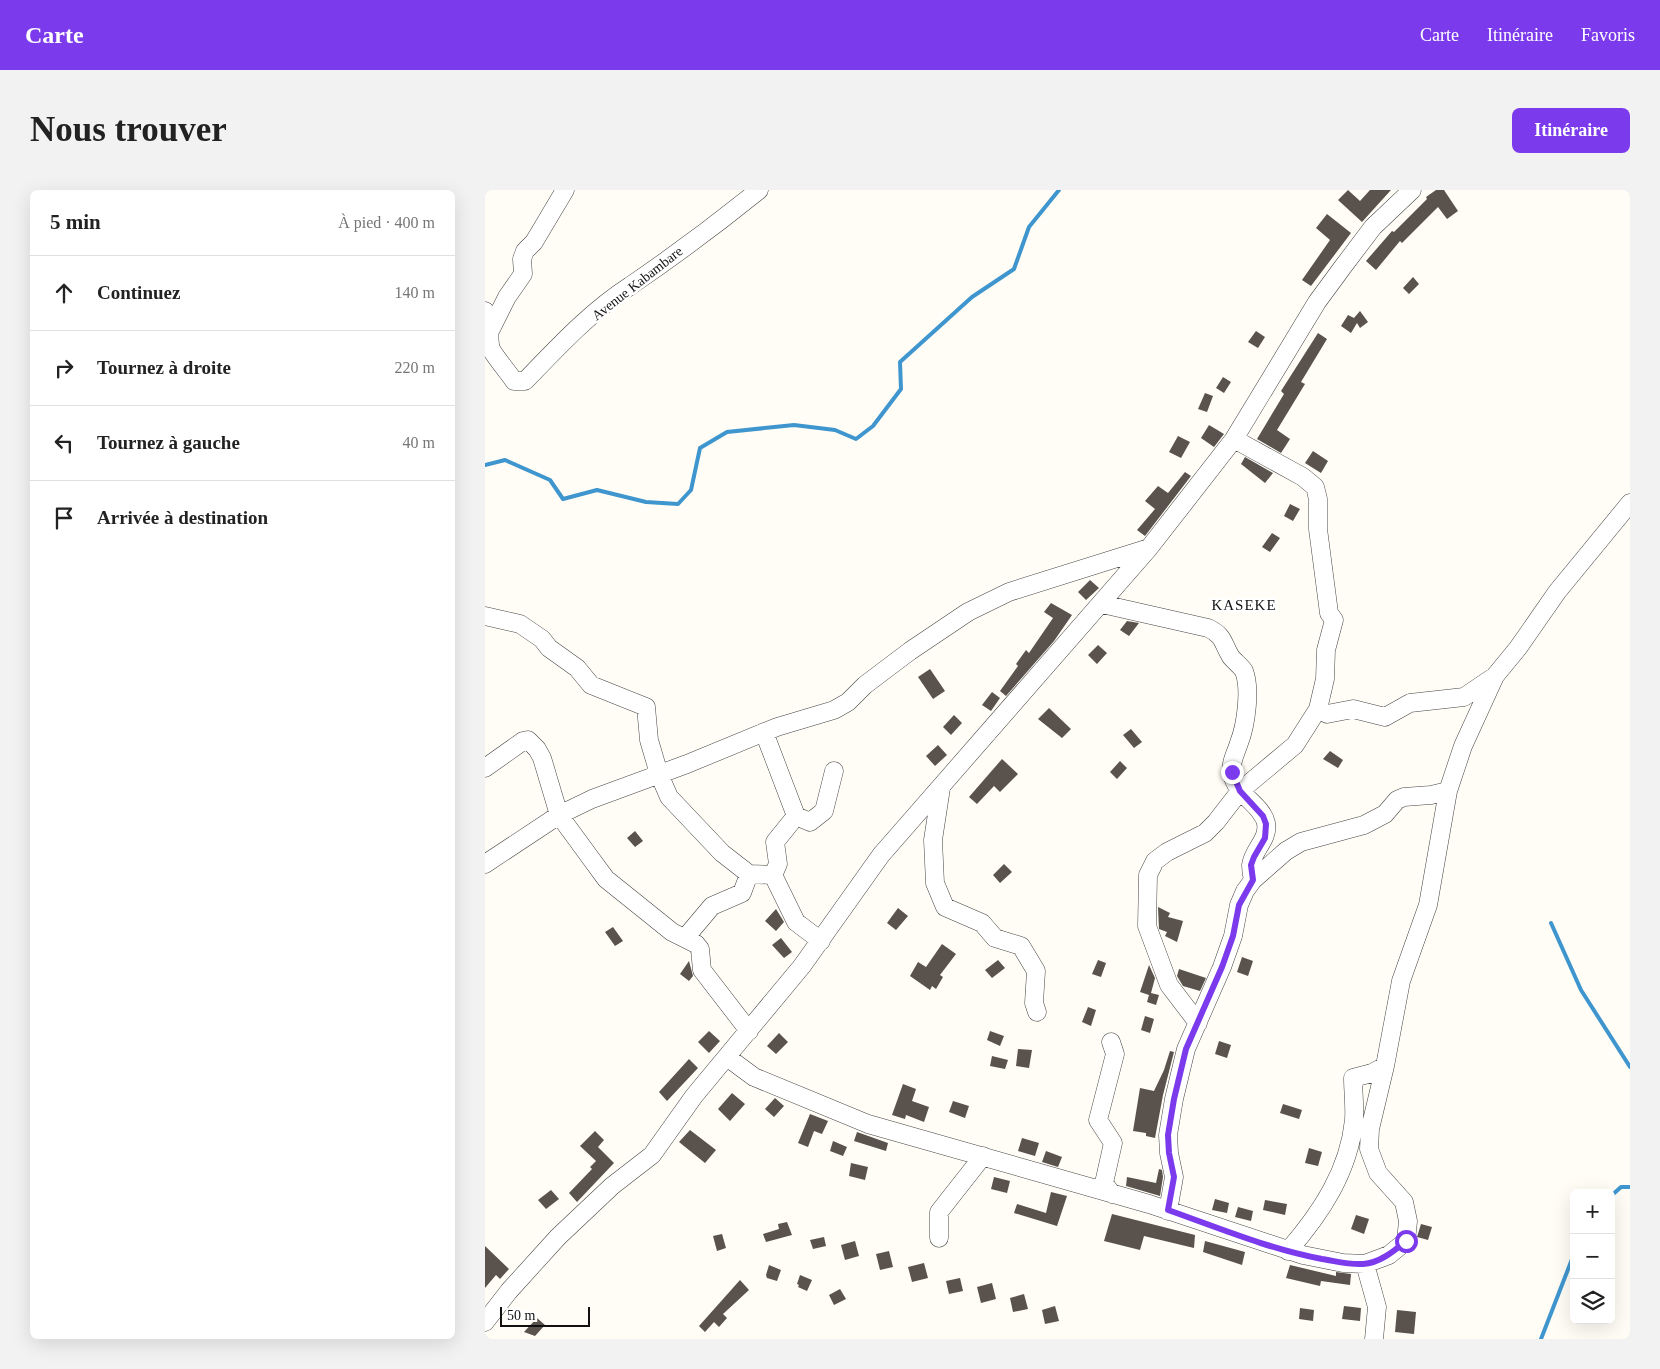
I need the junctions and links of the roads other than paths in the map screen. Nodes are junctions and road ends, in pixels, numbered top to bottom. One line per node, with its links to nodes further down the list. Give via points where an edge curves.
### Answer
1 (565, 190): 5 (street, via 534,242 525,251 523,274)
2 (759, 190): 5 (street, Avenue Kabambare, via 628,286 520,383 514,381 494,355 490,347)
3 (1412, 190): 6 (street, via 1373,227 1322,295)
4 (485, 311): 5 (street)
5 (491, 329)
6 (1234, 439): 8 (street); 12 (street, via 1315,487 1327,601 1334,620 1326,650 1326,672)
7 (1630, 503): 11 (street, via 1557,592)
8 (1149, 548): 9 (street); 13 (street, via 1009,592 968,612 910,651 848,702 834,710)
9 (1102, 604): 17 (street, via 1016,698); 18 (street, via 1200,626 1220,634 1246,678 1247,711 1233,757 1232,772)
10 (485, 616): 16 (street, via 520,624 577,668 591,685 646,707 647,732)
11 (1495, 676): 12 (street, via 1464,697 1410,703 1385,717 1353,710 1327,714); 19 (street, via 1463,746)
12 (1318, 709): 18 (street, via 1295,745)
13 (764, 732): 16 (street); 21 (street)
14 (485, 768): 20 (street, via 528,740 542,758)
15 (835, 771): 21 (street, via 824,811 810,822)
16 (659, 774): 20 (street); 23 (street, via 669,797 698,830)
17 (941, 788): 27 (street, via 881,855); 28 (street, via 933,840 935,883 945,907 982,924 995,938 1021,946 1036,970 1034,1003)
18 (1240, 791): 25 (street, via 1263,816 1266,824 1265,838 1251,865); 29 (street, via 1205,834 1167,852 1155,861 1148,875 1147,926 1169,985)
19 (1448, 791): 25 (street, via 1404,796 1385,814 1364,825 1301,842); 33 (street, via 1428,905 1401,981)
20 (559, 815): 22 (street); 26 (street, via 606,879)
21 (796, 816): 24 (street, via 775,842 778,864)
22 (485, 864)
23 (749, 874): 24 (street); 26 (street, via 742,893 712,906)
24 (773, 875): 27 (street, via 796,922)
25 (1253, 880): 29 (street, via 1239,905 1233,936)
26 (685, 938): 30 (street, via 700,949 702,970)
27 (821, 941): 30 (street)
28 (1037, 1012)
29 (1198, 1023): 36 (street, via 1186,1049 1168,1135 1174,1177)
30 (749, 1031): 32 (street)
31 (1111, 1042): 35 (street, via 1115,1054 1097,1120 1113,1143 1103,1183)
32 (727, 1057): 34 (street, via 754,1077 844,1115); 40 (street, via 694,1096 652,1155 612,1186 558,1237)
33 (1385, 1066): 38 (street, via 1372,1074 1353,1078 1354,1120 1345,1160 1326,1203); 39 (street, via 1374,1109 1369,1149 1378,1173 1403,1202 1407,1221 1406,1241 1389,1255)
34 (983, 1156): 35 (street); 37 (street, via 939,1212)
35 (1112, 1194): 36 (street)
36 (1168, 1210): 38 (street)
37 (939, 1238)
38 (1288, 1251): 39 (street, via 1343,1263)
39 (1365, 1264): 41 (street, via 1377,1307)
40 (485, 1322)
41 (1374, 1339)

